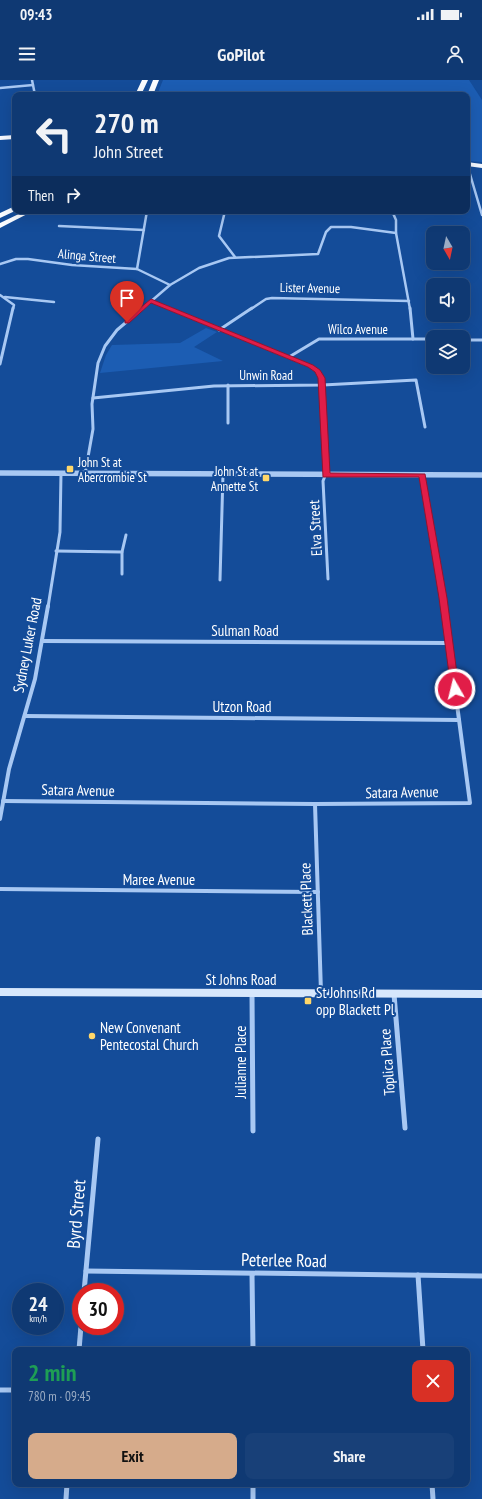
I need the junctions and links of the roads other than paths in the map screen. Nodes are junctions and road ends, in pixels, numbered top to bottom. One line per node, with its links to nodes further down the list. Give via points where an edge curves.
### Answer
1 (32, 80): 4 (street)
2 (145, 80): 7 (highway)
3 (156, 80): 8 (highway)
4 (33, 85): 5 (street); 6 (street)
5 (0, 88)
6 (34, 92)
7 (139, 92)
8 (151, 92)
9 (12, 137): 10 (main road)
10 (0, 138)
11 (12, 140): 12 (main road)
12 (0, 142)
13 (470, 164): 14 (main road)
14 (482, 166)
15 (470, 174): 21 (street)
16 (12, 210): 22 (highway)
17 (24, 214): 23 (highway)
18 (147, 214): 25 (street)
19 (223, 214): 27 (street, via 219,236)
20 (393, 214): 26 (street)
21 (482, 215)
22 (0, 216)
23 (0, 226)
24 (59, 226): 25 (street)
25 (144, 230): 29 (street)
26 (396, 233): 27 (street, via 331,227 326,232 318,254); 34 (street)
27 (235, 257): 30 (street, via 199,268)
28 (0, 264): 29 (street, Alinga Street, via 16,259 28,259)
29 (137, 269): 30 (street, Alinga Street)
30 (170, 285): 33 (street)
31 (0, 295): 32 (street)
32 (4, 297): 35 (street); 42 (street, via 14,305)
33 (151, 301): 36 (street); 45 (street, via 117,330 105,346 98,363)
34 (409, 301): 36 (street, Lister Avenue, via 272,298 266,299); 37 (street)
35 (54, 302)
36 (219, 330): 41 (street)
37 (413, 339): 38 (street, Wilco Avenue); 41 (street, Wilco Avenue, via 319,339)
38 (426, 339)
39 (470, 340): 40 (street)
40 (482, 340)
41 (289, 357): 44 (street, via 318,371)
42 (0, 364)
43 (228, 385): 44 (street, Unwin Road); 45 (street, Unwin Road); 46 (street)
44 (323, 385): 47 (street, Unwin Road, via 416,380); 52 (street, Elva Street, via 327,471)
45 (93, 398): 50 (street, via 94,422)
46 (228, 423)
47 (425, 427)
48 (0, 473): 49 (street)
49 (61, 474): 50 (street); 56 (street, Sydney Luker Road, via 61,511)
50 (86, 474): 51 (street)
51 (223, 474): 52 (street); 59 (street)
52 (325, 475): 53 (street); 60 (street, Elva Street, via 323,481)
53 (422, 475): 54 (street); 62 (street, Satara Avenue)
54 (482, 476)
55 (126, 535): 57 (street)
56 (56, 551): 57 (street); 61 (street, Sydney Luker Road)
57 (122, 552): 58 (street)
58 (122, 574)
59 (220, 580)
60 (328, 580)
61 (42, 641): 62 (street, Sulman Road); 63 (street, Sydney Luker Road)
62 (449, 643): 64 (street, Satara Avenue)
63 (25, 716): 64 (street, Utzon Road); 65 (street, Sydney Luker Road, via 9,769)
64 (459, 720): 66 (street, Satara Avenue, via 470,803)
65 (3, 801): 66 (street, Satara Avenue); 67 (street, Sydney Luker Road)
66 (315, 804): 69 (street, Blackett Place)
67 (0, 819)
68 (0, 889): 69 (street, Maree Avenue)
69 (318, 892): 72 (street, Blackett Place)
70 (0, 992): 71 (main road, St Johns Road)
71 (252, 993): 72 (main road, St Johns Road); 76 (street, Julianne Place)
72 (321, 994): 73 (main road, St Johns Road)
73 (394, 994): 74 (main road, St Johns Road); 75 (street, Toplica Place)
74 (482, 994)
75 (405, 1128)
76 (253, 1131)
77 (98, 1139): 78 (street, Byrd Street)
78 (86, 1271): 79 (street, Peterlee Road); 82 (street, Byrd Street)
79 (252, 1274): 80 (street, Peterlee Road); 85 (street)
80 (418, 1276): 81 (street, Peterlee Road); 86 (street)
81 (482, 1276)
82 (85, 1283)
83 (80, 1335): 84 (street)
84 (79, 1347)
85 (253, 1347)
86 (423, 1347)
87 (0, 1390): 88 (street)
88 (12, 1390)
89 (68, 1487): 92 (street)
90 (253, 1487): 93 (street)
91 (432, 1487): 94 (street)
92 (66, 1499)
93 (253, 1499)
94 (433, 1499)

